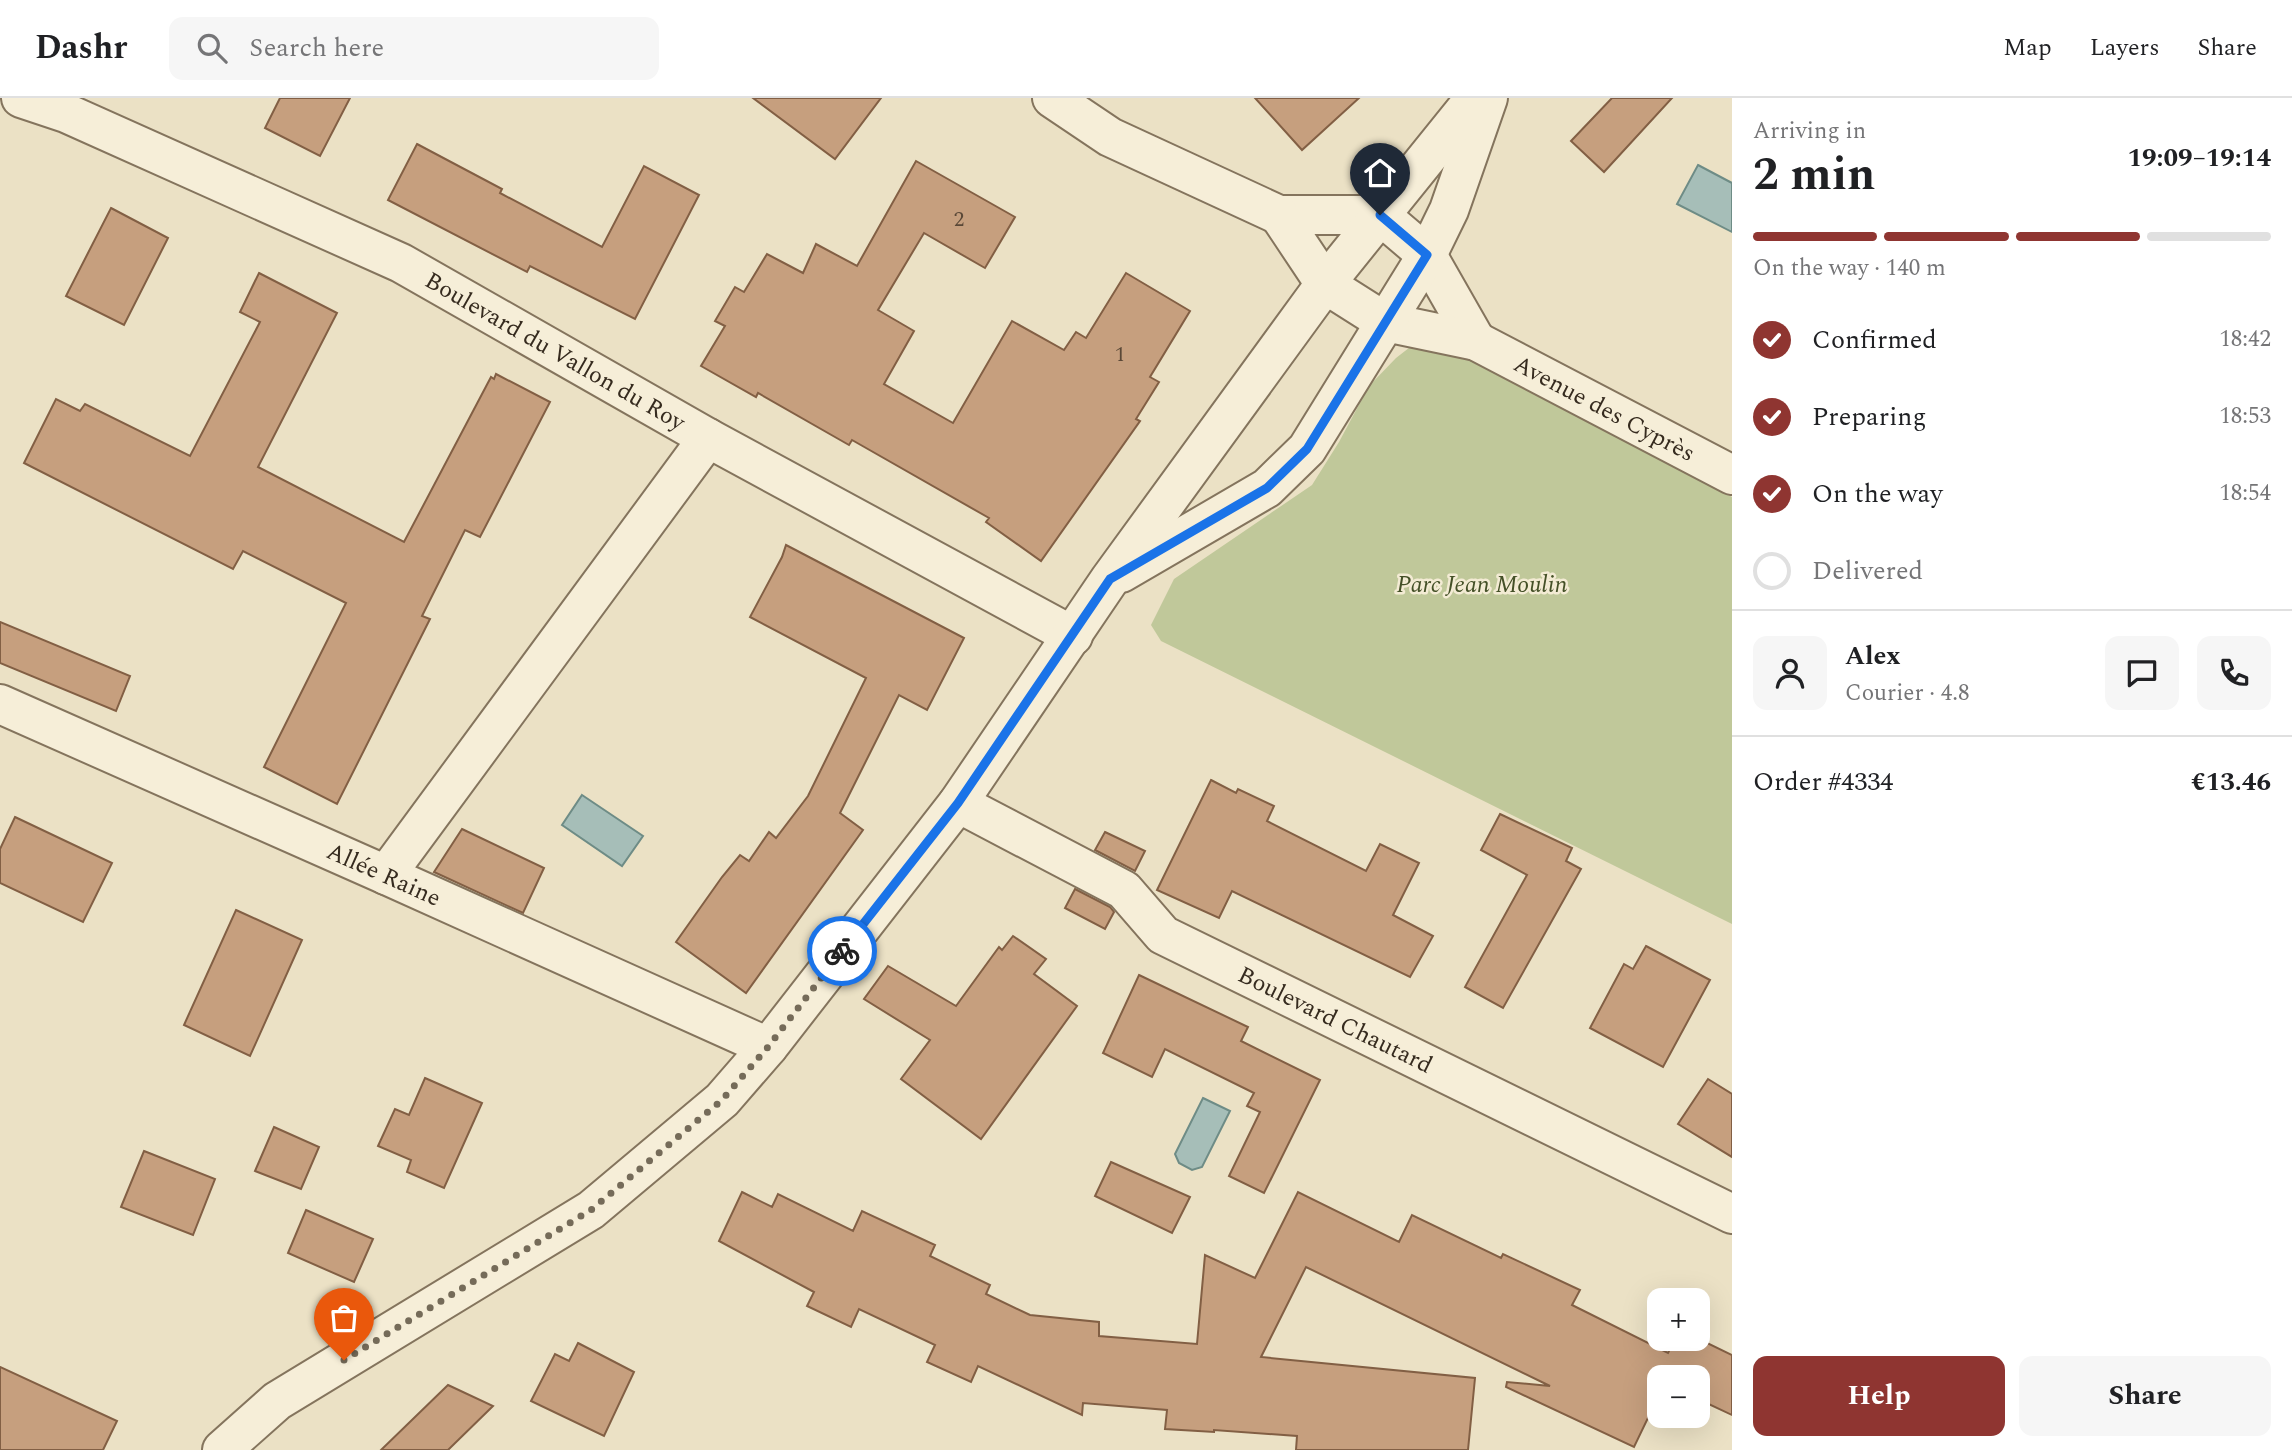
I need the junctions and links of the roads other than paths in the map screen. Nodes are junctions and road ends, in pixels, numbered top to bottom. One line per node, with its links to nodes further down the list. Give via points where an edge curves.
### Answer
1 (21, 98): 11 (street, Boulevard du Vallon du Roy, via 66,113 401,263)
2 (1052, 98): 5 (street, via 1110,136)
3 (1475, 98): 6 (street)
4 (1488, 98): 7 (street, via 1449,210)
5 (1279, 215): 6 (street); 8 (street)
6 (1380, 215): 7 (street); 8 (street)
7 (1427, 255): 9 (street); 10 (street)
8 (1325, 284): 9 (street, Avenue des Cyprès); 13 (street)
9 (1385, 322): 10 (street, Avenue des Cyprès); 13 (street, via 1307,449 1267,488)
10 (1476, 341): 12 (street, Avenue des Cyprès)
11 (708, 438): 14 (street, Boulevard du Vallon du Roy); 17 (street)
12 (1732, 475)
13 (1110, 579): 14 (street)
14 (1073, 636): 16 (street)
15 (0, 704): 17 (street, Allée Raine)
16 (958, 803): 18 (street); 19 (street, Boulevard Chautard, via 1124,890 1163,935)
17 (386, 875): 18 (street, Allée Raine)
18 (768, 1047): 20 (street, via 722,1100 591,1210 277,1401)
19 (1732, 1214)
20 (222, 1450)

